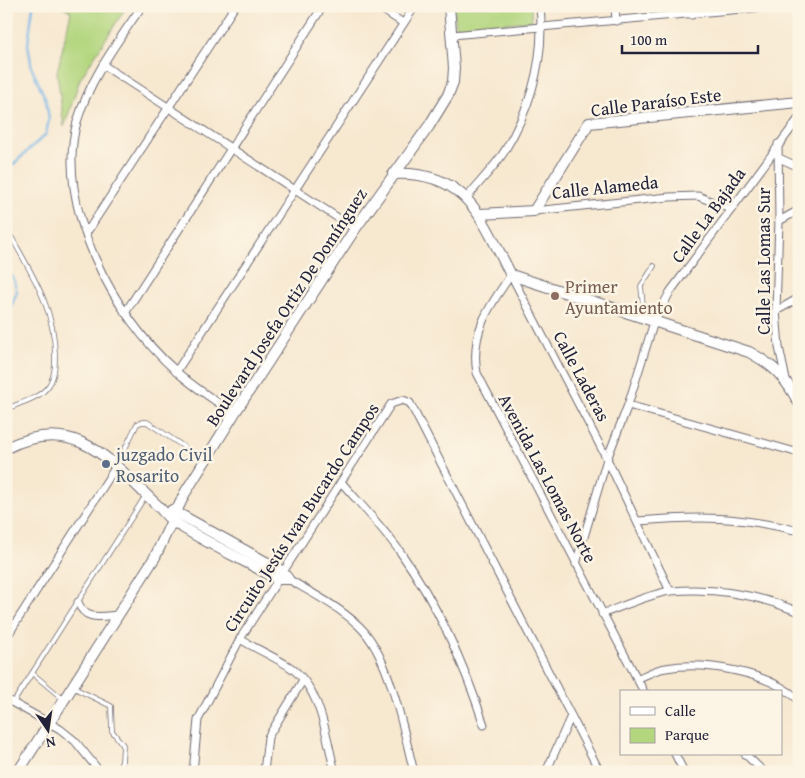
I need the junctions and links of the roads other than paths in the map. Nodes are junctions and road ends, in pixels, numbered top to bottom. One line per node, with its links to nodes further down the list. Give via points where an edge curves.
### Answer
1 (142, 6): 16 (street)
2 (235, 6): 18 (street)
3 (323, 6): 21 (street)
4 (377, 6): 13 (street)
5 (415, 6): 13 (street)
6 (449, 6): 15 (street, Boulevard Josefa Ortiz De Domínguez)
7 (540, 6): 14 (street)
8 (615, 6): 12 (street)
9 (691, 6): 11 (street)
10 (777, 7): 11 (street)
11 (692, 15): 12 (street)
12 (616, 21): 14 (street)
13 (404, 23): 25 (street)
14 (542, 27): 15 (street); 26 (street, via 540,55 528,105 505,151)
15 (452, 35): 24 (street, Boulevard Josefa Ortiz De Domínguez, via 453,82 448,95)
16 (103, 65): 18 (street); 33 (street, via 84,103 71,151 71,178)
17 (799, 102): 29 (street, Calle Paraíso Este, via 589,123)
18 (169, 109): 21 (street); 33 (street)
19 (799, 118): 20 (street, Calle La Bajada)
20 (778, 144): 22 (street, Calle Las Lomas Sur); 27 (street, Calle La Bajada)
21 (232, 148): 25 (street); 39 (street)
22 (779, 158): 23 (street); 31 (street, Calle Las Lomas Sur)
23 (799, 167)
24 (393, 174): 26 (street, Calle Laderas, via 434,178); 32 (street, Boulevard Josefa Ortiz De Domínguez)
25 (295, 189): 32 (street); 41 (street)
26 (466, 199): 30 (street, Calle Laderas)
27 (730, 210): 29 (street, Calle Alameda, via 698,196); 40 (street, Calle La Bajada)
28 (799, 210): 31 (street)
29 (534, 211): 30 (street, Calle Alameda)
30 (480, 214): 36 (street, Calle Laderas)
31 (779, 221): 38 (street, Calle Las Lomas Sur)
32 (355, 229): 46 (street, Boulevard Josefa Ortiz De Domínguez)
33 (86, 232): 39 (street, via 106,281)
34 (12, 238): 45 (lane, via 47,304 55,342 55,364 53,377 43,392)
35 (654, 266): 40 (lane, via 642,286)
36 (511, 275): 40 (street); 50 (street, Calle Laderas); 57 (street, Avenida Las Lomas Norte, via 482,319 475,345 477,373)
37 (799, 298): 38 (street)
38 (776, 311): 42 (street, Calle Las Lomas Sur)
39 (125, 314): 41 (street)
40 (649, 320): 42 (street, via 749,352 769,363); 44 (street, Calle La Bajada)
41 (176, 372): 46 (street)
42 (786, 380): 43 (street, Calle Las Lomas Sur)
43 (799, 403)
44 (628, 405): 49 (street); 50 (street, Calle La Bajada)
45 (6, 409)
46 (234, 414): 54 (street, Boulevard Josefa Ortiz De Domínguez, via 185,493)
47 (6, 448): 51 (street, via 29,438 68,437 88,445)
48 (190, 451): 51 (lane, via 142,422 137,424)
49 (799, 453)
50 (607, 458): 55 (street, Calle Laderas); 57 (street, Calle La Bajada)
51 (117, 465): 53 (street); 64 (street)
52 (342, 483): 58 (street, Circuito Jesús Ivan Bucardo Campos); 74 (street, Circuito Jesús Ivan Bucardo Campos, via 391,404 403,400 410,403); 76 (street, via 400,552 434,604 467,676)
53 (146, 496): 54 (street); 60 (lane)
54 (175, 516): 58 (street, via 221,538); 63 (street, Boulevard Josefa Ortiz De Domínguez, via 155,557)
55 (638, 521): 56 (street, via 698,516 764,522); 59 (street, Calle Laderas)
56 (799, 531)
57 (576, 564): 62 (street, Avenida Las Lomas Norte)
58 (282, 576): 65 (street, Circuito Jesús Ivan Bucardo Campos); 85 (street, via 334,606 360,626 371,642 392,689)
59 (670, 591): 61 (street, via 744,594); 62 (street)
60 (78, 602): 63 (street, via 87,616); 66 (lane)
61 (799, 612)
62 (602, 614): 67 (street, Avenida Las Lomas Norte)
63 (119, 615): 69 (street, Boulevard Josefa Ortiz De Domínguez)
64 (6, 638)
65 (240, 639): 68 (street, via 292,668); 82 (street, Circuito Jesús Ivan Bucardo Campos, via 198,720)
66 (32, 673): 71 (lane); 73 (lane)
67 (637, 678): 70 (street, Avenida Las Lomas Norte); 72 (street, via 664,668 694,665 724,668 774,684)
68 (303, 680): 83 (street, via 268,737); 84 (street, via 314,698)
69 (73, 687): 71 (street, Boulevard Josefa Ortiz De Domínguez); 81 (lane, via 111,706 112,731 122,745 122,762)
70 (643, 690)
71 (64, 700): 75 (street, Boulevard Josefa Ortiz De Domínguez)
72 (799, 700)
73 (10, 701): 75 (street)
74 (572, 716): 86 (street); 87 (street, Circuito Jesús Ivan Bucardo Campos)
75 (50, 722): 79 (street, Boulevard Josefa Ortiz De Domínguez); 80 (street, via 75,741)
76 (484, 725)
77 (676, 756): 88 (street)
78 (747, 756): 89 (street)
79 (18, 772)
80 (100, 772)
81 (116, 772)
82 (193, 772)
83 (264, 772)
84 (335, 772)
85 (414, 772)
86 (546, 772)
87 (600, 772)
88 (684, 772)
89 (764, 772)

